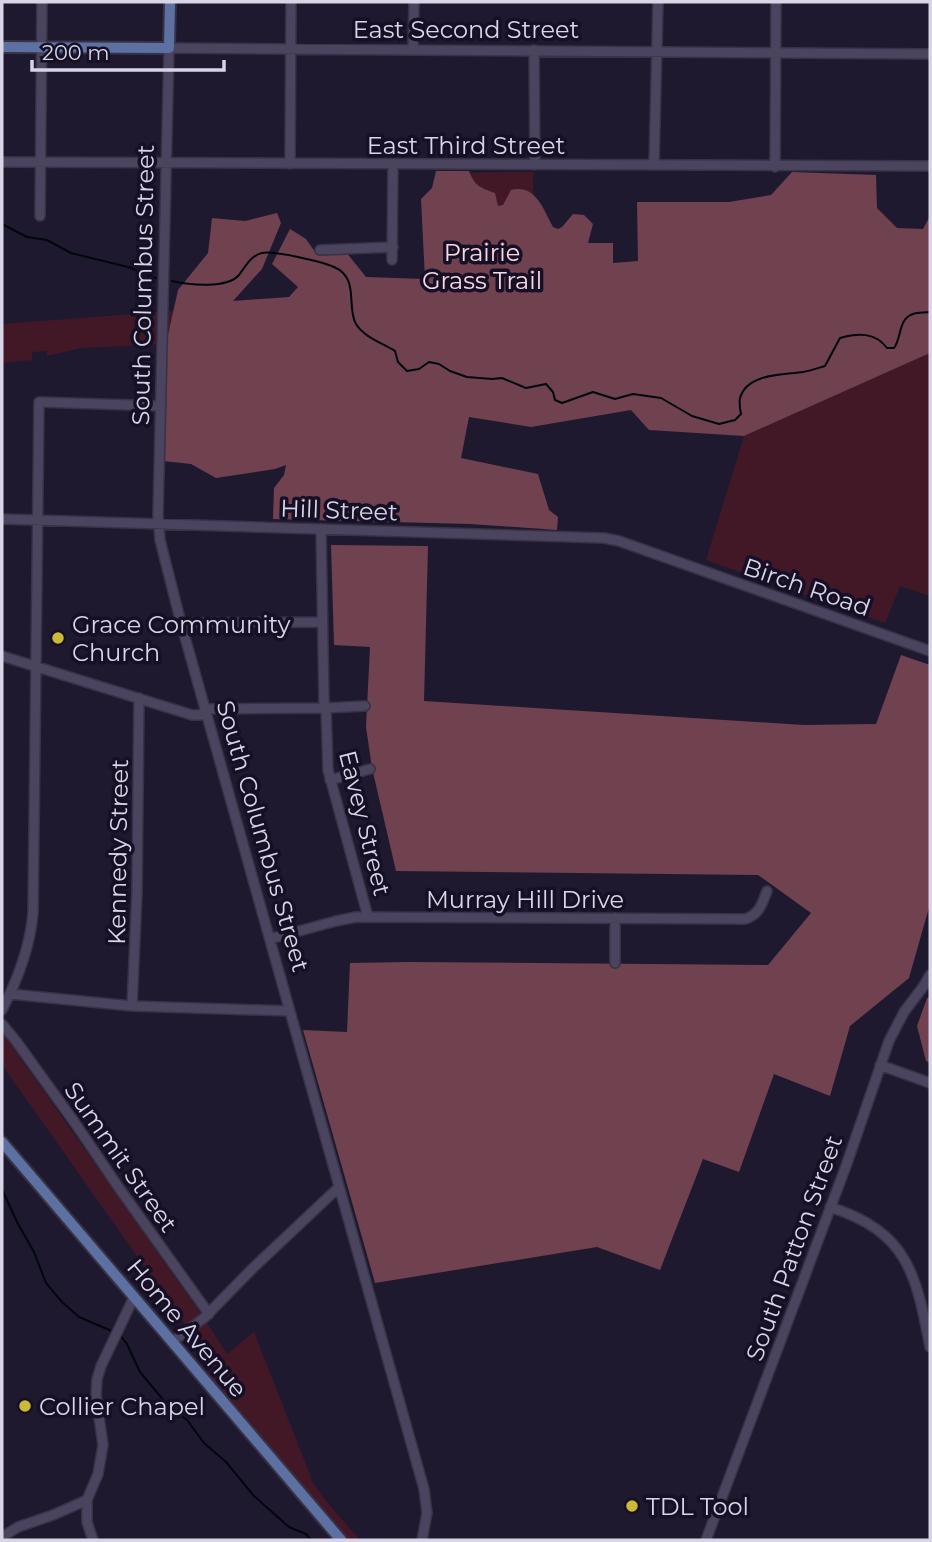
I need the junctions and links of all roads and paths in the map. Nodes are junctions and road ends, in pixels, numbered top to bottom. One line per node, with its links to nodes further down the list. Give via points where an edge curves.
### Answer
1 (42, 2): 8 (street)
2 (170, 2): 9 (main road, South Columbus Street)
3 (291, 2): 10 (street)
4 (414, 2): 11 (street)
5 (658, 2): 13 (street)
6 (776, 2): 14 (street)
7 (2, 47): 8 (main road, East Second Street)
8 (43, 47): 9 (main road, East Second Street); 17 (street)
9 (169, 48): 10 (street, East Second Street); 18 (street, South Columbus Street)
10 (291, 49): 11 (street, East Second Street); 19 (street)
11 (414, 50): 12 (street, East Second Street)
12 (534, 50): 13 (street, East Second Street); 21 (street)
13 (657, 52): 14 (street, East Second Street); 22 (street)
14 (775, 53): 15 (street, East Second Street); 24 (street)
15 (930, 54)
16 (2, 162): 17 (street, East Third Street)
17 (41, 162): 18 (street, East Third Street); 25 (street)
18 (167, 163): 19 (street, East Third Street); 29 (street, South Columbus Street)
19 (290, 164): 20 (street, East Third Street)
20 (393, 165): 21 (street, East Third Street); 26 (street)
21 (535, 165): 22 (street, East Third Street)
22 (654, 165): 24 (street, East Third Street)
23 (930, 166): 24 (street, East Third Street)
24 (775, 167)
25 (40, 216)
26 (393, 247): 27 (street); 28 (street)
27 (320, 250)
28 (393, 260)
29 (161, 405): 31 (street, via 39,402); 32 (street, South Columbus Street)
30 (2, 519): 31 (street, Hill Street)
31 (37, 520): 32 (street, Hill Street); 39 (street)
32 (159, 524): 33 (street, Hill Street); 36 (street, South Columbus Street)
33 (321, 529): 34 (street, Hill Street, via 595,537); 35 (street, Eavey Street)
34 (672, 560): 37 (street, Birch Road)
35 (322, 622): 36 (street); 42 (street, Eavey Street)
36 (181, 623): 43 (street, South Columbus Street)
37 (930, 651)
38 (2, 656): 39 (street)
39 (36, 667): 40 (street); 52 (street, via 32,923)
40 (139, 698): 43 (street, via 192,715); 53 (street, Kennedy Street)
41 (365, 706): 42 (street)
42 (326, 708): 43 (street); 45 (street, Eavey Street)
43 (206, 710): 49 (street, South Columbus Street)
44 (370, 769): 45 (street)
45 (330, 780): 47 (street, Eavey Street)
46 (767, 891): 48 (street, Murray Hill Drive, via 758,911 745,919)
47 (368, 917): 48 (street, Murray Hill Drive); 49 (street, Murray Hill Drive)
48 (615, 918): 50 (street)
49 (270, 939): 55 (street, South Columbus Street)
50 (615, 963)
51 (930, 975): 57 (street, South Patton Street, via 896,1026)
52 (10, 994): 53 (street); 54 (street)
53 (132, 1006): 55 (street)
54 (2, 1010)
55 (290, 1011): 60 (street, South Columbus Street)
56 (2, 1024): 63 (street, Summit Street)
57 (880, 1065): 58 (street); 61 (street, South Patton Street)
58 (930, 1083)
59 (2, 1142): 62 (main road, Home Avenue)
60 (339, 1187): 63 (street); 70 (street, South Columbus Street, via 425,1489)
61 (830, 1207): 65 (street, via 854,1214 878,1230 904,1257 921,1297); 71 (street, South Patton Street)
62 (134, 1297): 64 (main road, Home Avenue); 66 (street, via 100,1366 96,1387 102,1456)
63 (208, 1314): 64 (street)
64 (172, 1342): 69 (main road, Home Avenue)
65 (930, 1347)
66 (87, 1500): 67 (street); 68 (street)
67 (2, 1537)
68 (93, 1540)
69 (341, 1540)
70 (422, 1540)
71 (706, 1540)

